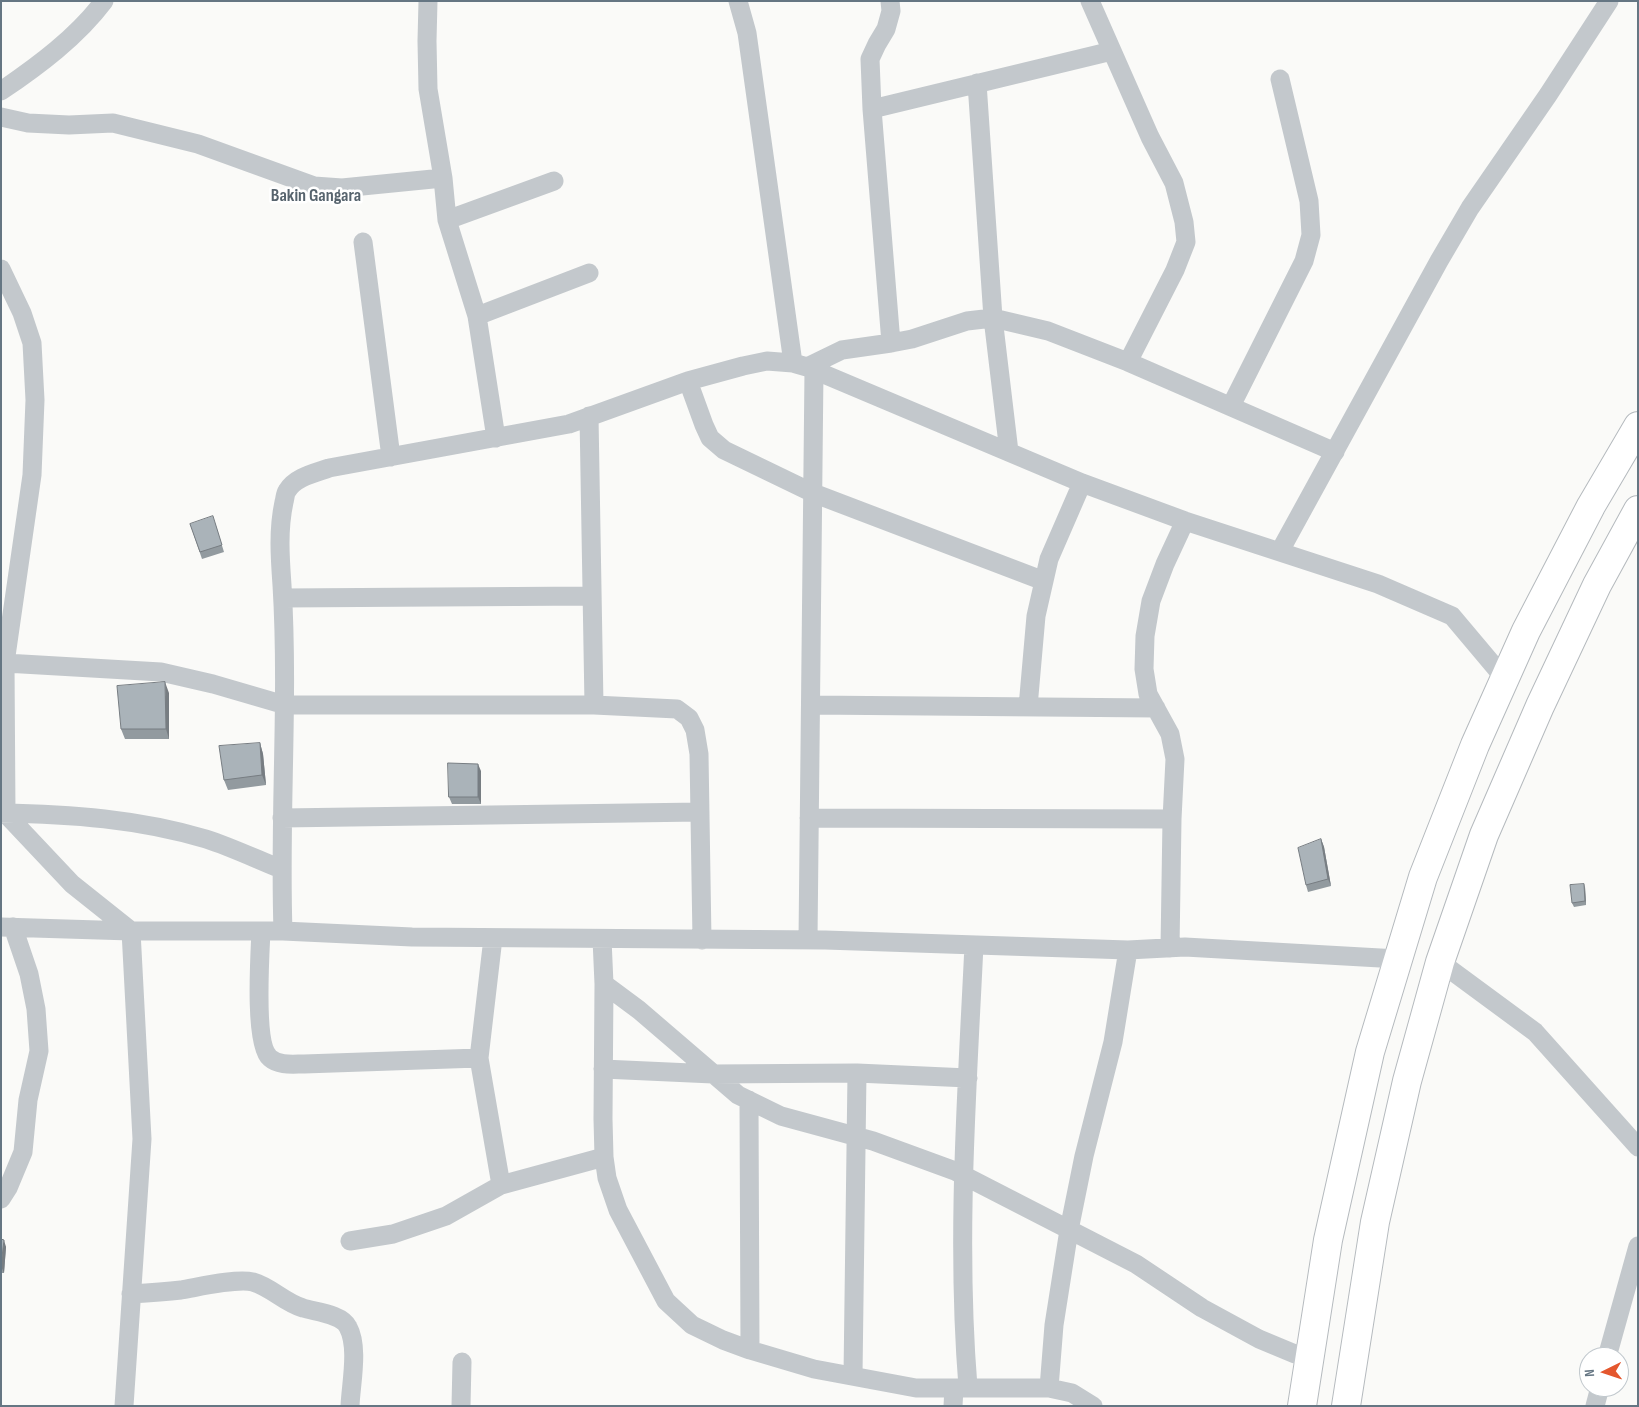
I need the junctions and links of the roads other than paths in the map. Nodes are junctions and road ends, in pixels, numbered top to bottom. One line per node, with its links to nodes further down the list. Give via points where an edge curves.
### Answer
1 (104, 1): 10 (street, via 60,47)
2 (428, 1): 13 (street, via 428,89)
3 (738, 1): 23 (street, via 747,33)
4 (890, 1): 11 (street, via 886,29 870,59)
5 (1090, 1): 7 (street)
6 (1610, 1): 30 (street, via 1470,208)
7 (1112, 51): 9 (street); 22 (street, via 1174,183 1186,242)
8 (1280, 79): 25 (street, via 1310,201 1311,235 1304,261)
9 (977, 83): 11 (street); 20 (street)
10 (1, 91)
11 (872, 109): 21 (street)
12 (1, 117): 13 (street, via 28,123 113,123 198,144 314,186 342,188)
13 (443, 178): 15 (street)
14 (554, 181): 15 (street)
15 (447, 220): 19 (street)
16 (363, 242): 31 (street)
17 (1, 269): 40 (street, via 32,343 34,400 32,475)
18 (589, 274): 19 (street)
19 (477, 316): 28 (street)
20 (993, 318): 21 (street, via 967,321); 22 (street, via 1048,331); 29 (street)
21 (891, 343): 23 (street, via 842,350)
22 (1128, 362): 25 (street)
23 (805, 367): 24 (street, via 768,361); 29 (street); 33 (street)
24 (688, 381): 26 (street); 33 (street, via 710,438 724,450)
25 (1230, 406): 30 (street)
26 (589, 416): 28 (street, via 569,424); 38 (street)
27 (1638, 426): 41 (main road, via 1591,506)
28 (496, 438): 31 (street)
29 (1009, 452): 32 (street)
30 (1335, 452): 36 (street)
31 (390, 457): 39 (street, via 329,468 301,478 286,491 280,544)
32 (1082, 483): 35 (street); 37 (street, via 1049,559)
33 (813, 493): 37 (street); 44 (street)
34 (1635, 520): 65 (main road, via 1597,584 1540,706 1484,835)
35 (1185, 521): 36 (street); 46 (street, via 1151,601 1146,628 1144,669 1148,694)
36 (1280, 551): 41 (street, via 1378,584 1452,616)
37 (1044, 581): 45 (street, via 1036,616)
38 (592, 596): 39 (street); 43 (street)
39 (283, 598): 42 (street)
40 (3, 662): 42 (street, via 161,672); 48 (street)
41 (1505, 678): 64 (main road, via 1423,876)
42 (285, 705): 43 (street); 49 (street)
43 (594, 705): 47 (street, via 677,710 689,718 695,730 699,754)
44 (810, 706): 45 (street); 50 (street)
45 (1028, 707): 46 (street)
46 (1156, 708): 51 (street, via 1170,734 1175,759)
47 (700, 812): 49 (street); 59 (street)
48 (4, 814): 52 (street, via 99,818 156,826 208,840); 54 (street, via 72,884)
49 (282, 818): 52 (street)
50 (809, 818): 51 (street); 60 (street)
51 (1172, 818): 62 (street)
52 (281, 869): 56 (street)
53 (7, 927): 54 (street); 78 (street, via 29,974 39,1051 28,1100 23,1152)
54 (131, 931): 55 (street); 82 (street, via 142,1139)
55 (262, 931): 56 (street); 67 (street, via 259,984 262,1036 264,1049 271,1060 304,1064)
56 (283, 931): 57 (street)
57 (493, 938): 58 (street); 67 (street)
58 (602, 939): 59 (street); 66 (street)
59 (702, 940): 60 (street)
60 (808, 940): 61 (street)
61 (974, 945): 63 (street); 71 (street)
62 (1170, 948): 63 (street); 64 (street)
63 (1128, 950): 79 (street, via 1113,1042)
64 (1398, 959): 85 (main road, via 1370,1052 1328,1240)
65 (1440, 962): 74 (street, via 1535,1032); 95 (main road, via 1407,1081 1375,1222)
66 (604, 984): 68 (street); 70 (street)
67 (479, 1058): 77 (street)
68 (603, 1070): 70 (street); 75 (street)
69 (857, 1073): 70 (street); 71 (street); 73 (street)
70 (713, 1074): 72 (street)
71 (968, 1078): 76 (street)
72 (749, 1100): 73 (street, via 781,1116); 84 (street)
73 (857, 1137): 76 (street); 87 (street)
74 (1638, 1147)
75 (604, 1157): 77 (street); 84 (street, via 618,1210 666,1301 692,1325)
76 (963, 1175): 79 (street); 89 (street, via 963,1328)
77 (501, 1185): 80 (street, via 446,1216 392,1234)
78 (1, 1199)
79 (1069, 1230): 85 (street, via 1136,1264 1202,1308 1259,1339 1295,1354); 88 (street, via 1054,1325)
80 (350, 1241)
81 (1638, 1246): 83 (street)
82 (131, 1294): 90 (street); 91 (street, via 253,1282 297,1306 338,1318 347,1324 352,1335)
83 (1610, 1347)
84 (750, 1350): 87 (street)
85 (1310, 1352): 94 (main road)
86 (462, 1362): 92 (street)
87 (853, 1375): 89 (street)
88 (1049, 1388): 89 (street); 93 (street, via 1072,1394)
89 (958, 1394)
90 (124, 1406)
91 (350, 1406)
92 (461, 1406)
93 (1093, 1406)
94 (1302, 1406)
95 (1346, 1406)

